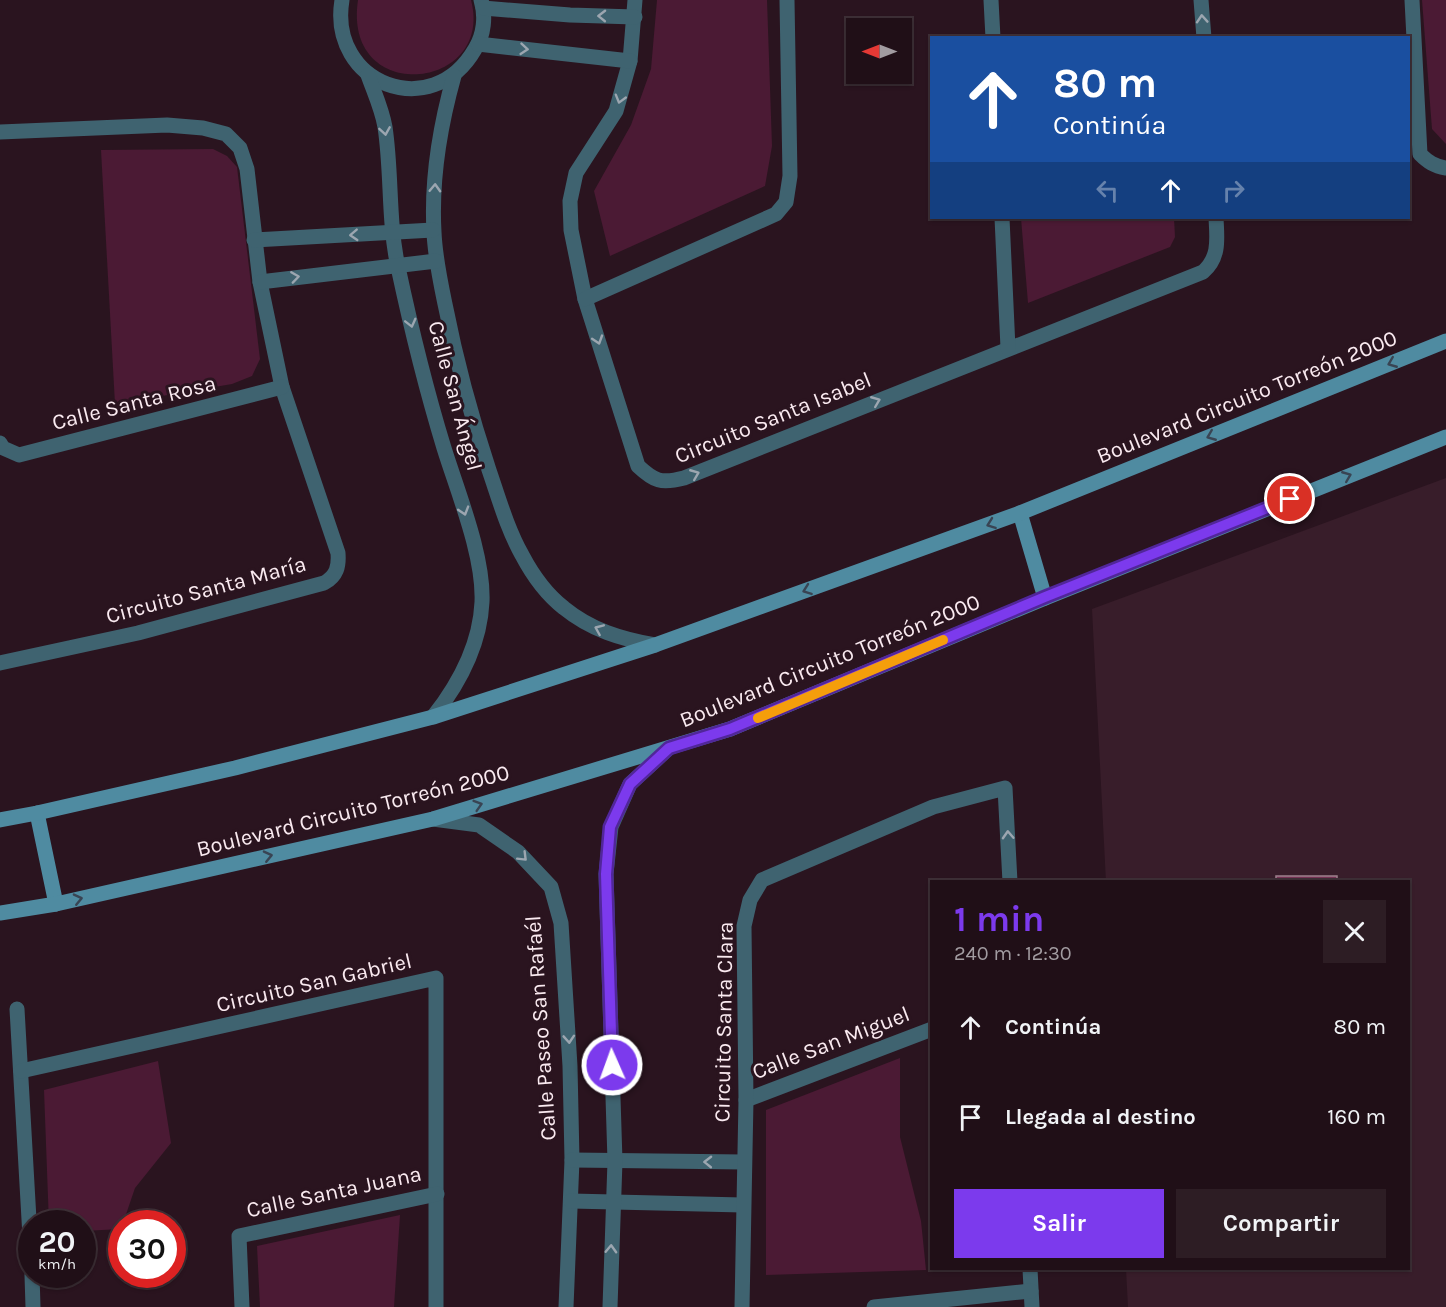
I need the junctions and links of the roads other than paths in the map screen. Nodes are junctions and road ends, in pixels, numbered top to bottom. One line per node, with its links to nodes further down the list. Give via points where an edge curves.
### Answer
1 (342, 0): 13 (street, via 339,13 346,47)
2 (635, 0): 8 (street, Circuito Santa Isabel)
3 (786, 0): 25 (street, via 790,176 786,202 776,214)
4 (991, 0): 9 (street)
5 (1201, 0): 10 (street, one-way to 5)
6 (1412, 0): 16 (street, via 1420,154)
7 (482, 4): 8 (street, one-way to 7, via 570,15); 11 (street, via 483,26)
8 (635, 16): 12 (street, Circuito Santa Isabel)
9 (993, 36)
10 (1204, 36)
11 (478, 44): 12 (street, one-way to 12); 14 (street)
12 (630, 61): 25 (street, Circuito Santa Isabel, one-way to 25, via 616,111 576,173 570,201 571,230)
13 (368, 75): 14 (street, via 384,84 420,89); 20 (street, Calle San Ángel, one-way to 20, via 384,124)
14 (454, 76): 19 (street, Calle San Ángel, one-way to 14, via 437,153)
15 (0, 132): 21 (street, Circuito Santa María, via 168,125 226,134 240,148 247,170)
16 (1446, 168)
17 (1002, 219): 27 (street)
18 (1216, 219): 27 (street, Circuito Santa Isabel, via 1218,247 1212,264 1203,272)
19 (433, 230): 20 (street); 22 (street, Calle San Ángel)
20 (391, 232): 21 (street, one-way to 21); 23 (street, Calle San Ángel)
21 (254, 240): 24 (street, Circuito Santa María)
22 (436, 261): 23 (street); 33 (street, Calle San Ángel, one-way to 22, via 622,639 588,625 562,607 538,581 521,554 473,422)
23 (398, 266): 24 (street, one-way to 23); 35 (street, Calle San Ángel, one-way to 35, via 436,419 480,564 482,602 477,633 454,690)
24 (260, 282): 28 (street, Circuito Santa María)
25 (585, 299): 27 (street, Circuito Santa Isabel, one-way to 27, via 638,466 660,481 684,478)
26 (1446, 341): 31 (main road, Boulevard Circuito Torreón 2000, one-way to 31)
27 (1008, 348)
28 (282, 387): 30 (street, Calle Santa Rosa, via 19,455); 34 (street, Circuito Santa María, via 338,553 336,572 330,579 138,633)
29 (1446, 437): 32 (main road, Boulevard Circuito Torreón 2000, one-way to 29)
30 (0, 443)
31 (1020, 513): 32 (main road); 33 (main road, Boulevard Circuito Torreón 2000, one-way to 33)
32 (1045, 597): 36 (main road, Boulevard Circuito Torreón 2000, via 730,729)
33 (655, 645): 35 (main road, Boulevard Circuito Torreón 2000)
34 (0, 663)
35 (433, 717): 37 (main road, Boulevard Circuito Torreón 2000)
36 (669, 748): 38 (main road, Boulevard Circuito Torreón 2000, one-way to 36); 48 (street, via 630,784 610,827 606,874)
37 (37, 813): 39 (main road, Boulevard Circuito Torreón 2000); 41 (main road)
38 (433, 819): 41 (main road, Boulevard Circuito Torreón 2000, one-way to 38); 47 (street, Calle Paseo San Rafaél, one-way to 47, via 479,825 518,852 550,887 561,923)
39 (0, 820)
40 (1010, 880): 46 (street, Circuito Santa Clara, one-way to 46, via 1005,788 933,807 762,880 750,900 744,926)
41 (56, 904): 42 (main road, Boulevard Circuito Torreón 2000)
42 (0, 913)
43 (17, 1009): 45 (street)
44 (930, 1030): 46 (street, Calle San Miguel)
45 (21, 1071): 50 (street, Circuito San Gabriel, via 436,978); 54 (street)
46 (746, 1100): 49 (street, Circuito Santa Clara)
47 (572, 1160): 48 (street); 51 (street, Calle Paseo San Rafaél)
48 (615, 1161): 49 (street, one-way to 48); 52 (street)
49 (744, 1162): 53 (street, Circuito Santa Clara)
50 (437, 1194): 59 (street, Calle Santa Juana, via 239,1236); 60 (street, Circuito San Gabriel)
51 (571, 1201): 52 (street); 61 (street, Calle Paseo San Rafaél)
52 (613, 1202): 53 (street); 62 (street, one-way to 52)
53 (743, 1205): 63 (street, Circuito Santa Clara)
54 (29, 1210)
55 (1030, 1270): 57 (street)
56 (32, 1288): 58 (street)
57 (1031, 1291): 64 (street); 65 (street)
58 (33, 1307)
59 (242, 1307)
60 (436, 1307)
61 (566, 1307)
62 (610, 1307)
63 (742, 1307)
64 (874, 1307)
65 (1032, 1307)

